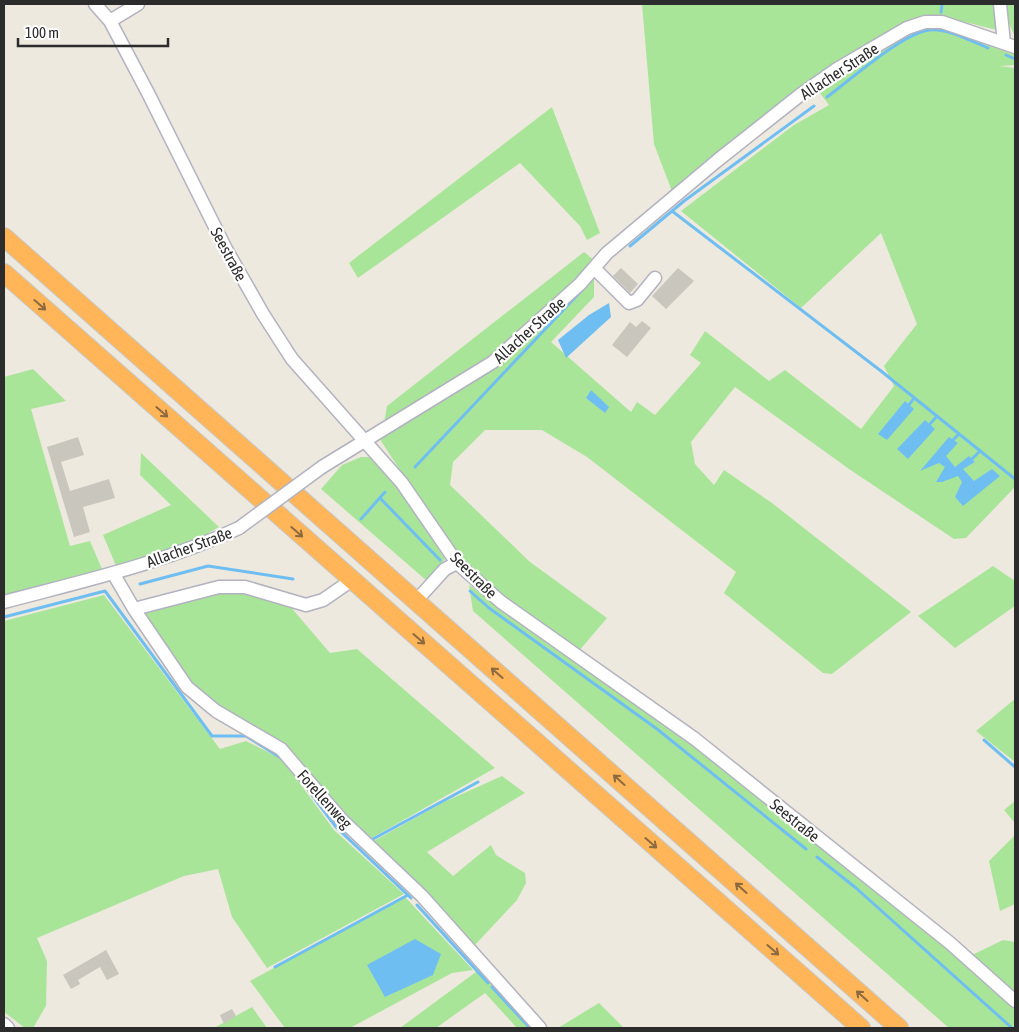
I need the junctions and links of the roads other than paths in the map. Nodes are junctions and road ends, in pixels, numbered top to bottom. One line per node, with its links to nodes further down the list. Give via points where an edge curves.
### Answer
1 (95, 4): 4 (street, Seestraße)
2 (138, 4): 4 (street)
3 (1000, 4): 5 (street)
4 (110, 21): 10 (street, Seestraße, via 226,249 263,314 292,359)
5 (1009, 45): 7 (street, Allacher Straße, via 942,22 925,22 907,28 800,95 607,252)
6 (4, 237): 14 (highway)
7 (594, 268): 9 (street, via 629,303 637,300); 10 (street, Allacher Straße, via 493,362)
8 (4, 273): 13 (highway, one-way to 13)
9 (655, 278)
10 (364, 440): 11 (street, Seestraße, via 402,483); 12 (street, Allacher Straße, bridge, via 239,528 208,543)
11 (457, 563): 14 (street, via 445,569); 17 (street, Seestraße, via 501,602 695,739 950,943)
12 (113, 574): 15 (street, Allacher Straße); 16 (street, Forellenweg)
13 (352, 580): 16 (street, via 323,600 306,605 245,588 220,587); 21 (highway, one-way to 21)
14 (416, 601): 22 (highway, one-way to 14)
15 (4, 602)
16 (134, 609): 20 (street, Forellenweg, via 188,687 216,711 281,749 341,819 422,896)
17 (1015, 1000)
18 (4, 1024): 19 (street)
19 (8, 1028)
20 (540, 1028)
21 (862, 1028)
22 (899, 1028)

